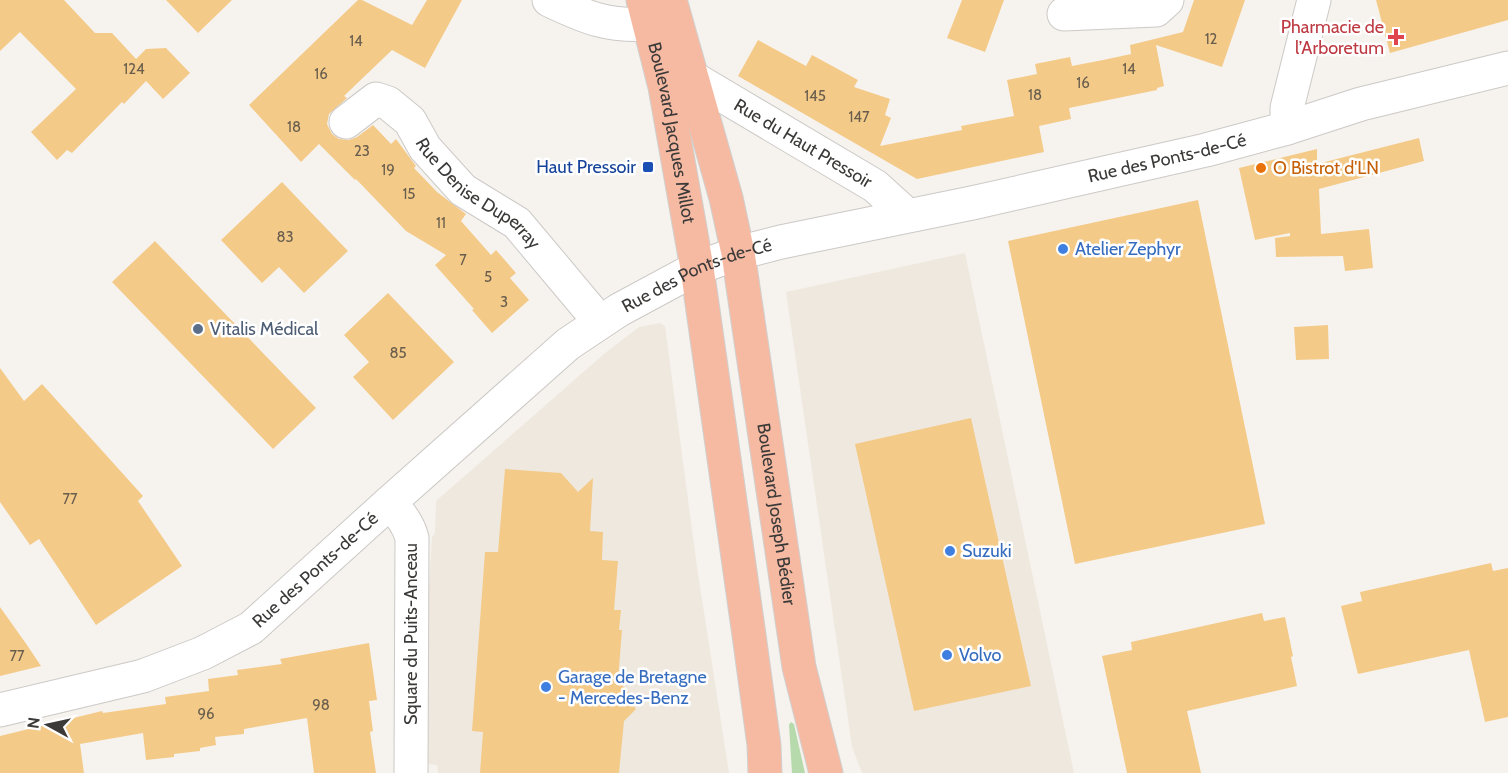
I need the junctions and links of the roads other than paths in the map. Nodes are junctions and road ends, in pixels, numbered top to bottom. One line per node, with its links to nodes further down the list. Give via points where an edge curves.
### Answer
1 (549, 0): 4 (street, via 595,20 625,26)
2 (1167, 0): 5 (street, via 1156,10)
3 (1314, 0): 9 (street, via 1287,108)
4 (655, 8): 7 (main road, Boulevard Jacques Millot); 12 (main road, Boulevard Jacques Millot, via 665,87)
5 (1064, 14)
6 (1508, 68): 9 (street, Rue des Ponts-de-Cé, via 1361,104)
7 (693, 78): 10 (street, Rue du Haut Pressoir, via 875,186); 11 (main road, Boulevard Jacques Millot)
8 (346, 122): 13 (street, Rue Denise Duperray, via 376,99 388,103 410,121 425,148 463,190 517,223)
9 (1287, 128): 10 (street, Rue des Ponts-de-Cé, via 1196,153)
10 (907, 215): 11 (street, Rue des Ponts-de-Cé)
11 (738, 253): 12 (street, Rue des Ponts-de-Cé); 18 (main road, Boulevard Joseph Bédier, via 799,667)
12 (698, 268): 13 (street, Rue des Ponts-de-Cé); 17 (main road)
13 (600, 322): 14 (street, Rue des Ponts-de-Cé, via 568,344)
14 (389, 502): 15 (street, Rue des Ponts-de-Cé, via 252,628 142,676); 16 (street, Square du Puits-Anceau, via 410,529 412,538)
15 (0, 710)
16 (411, 773)
17 (765, 773)
18 (826, 773)

